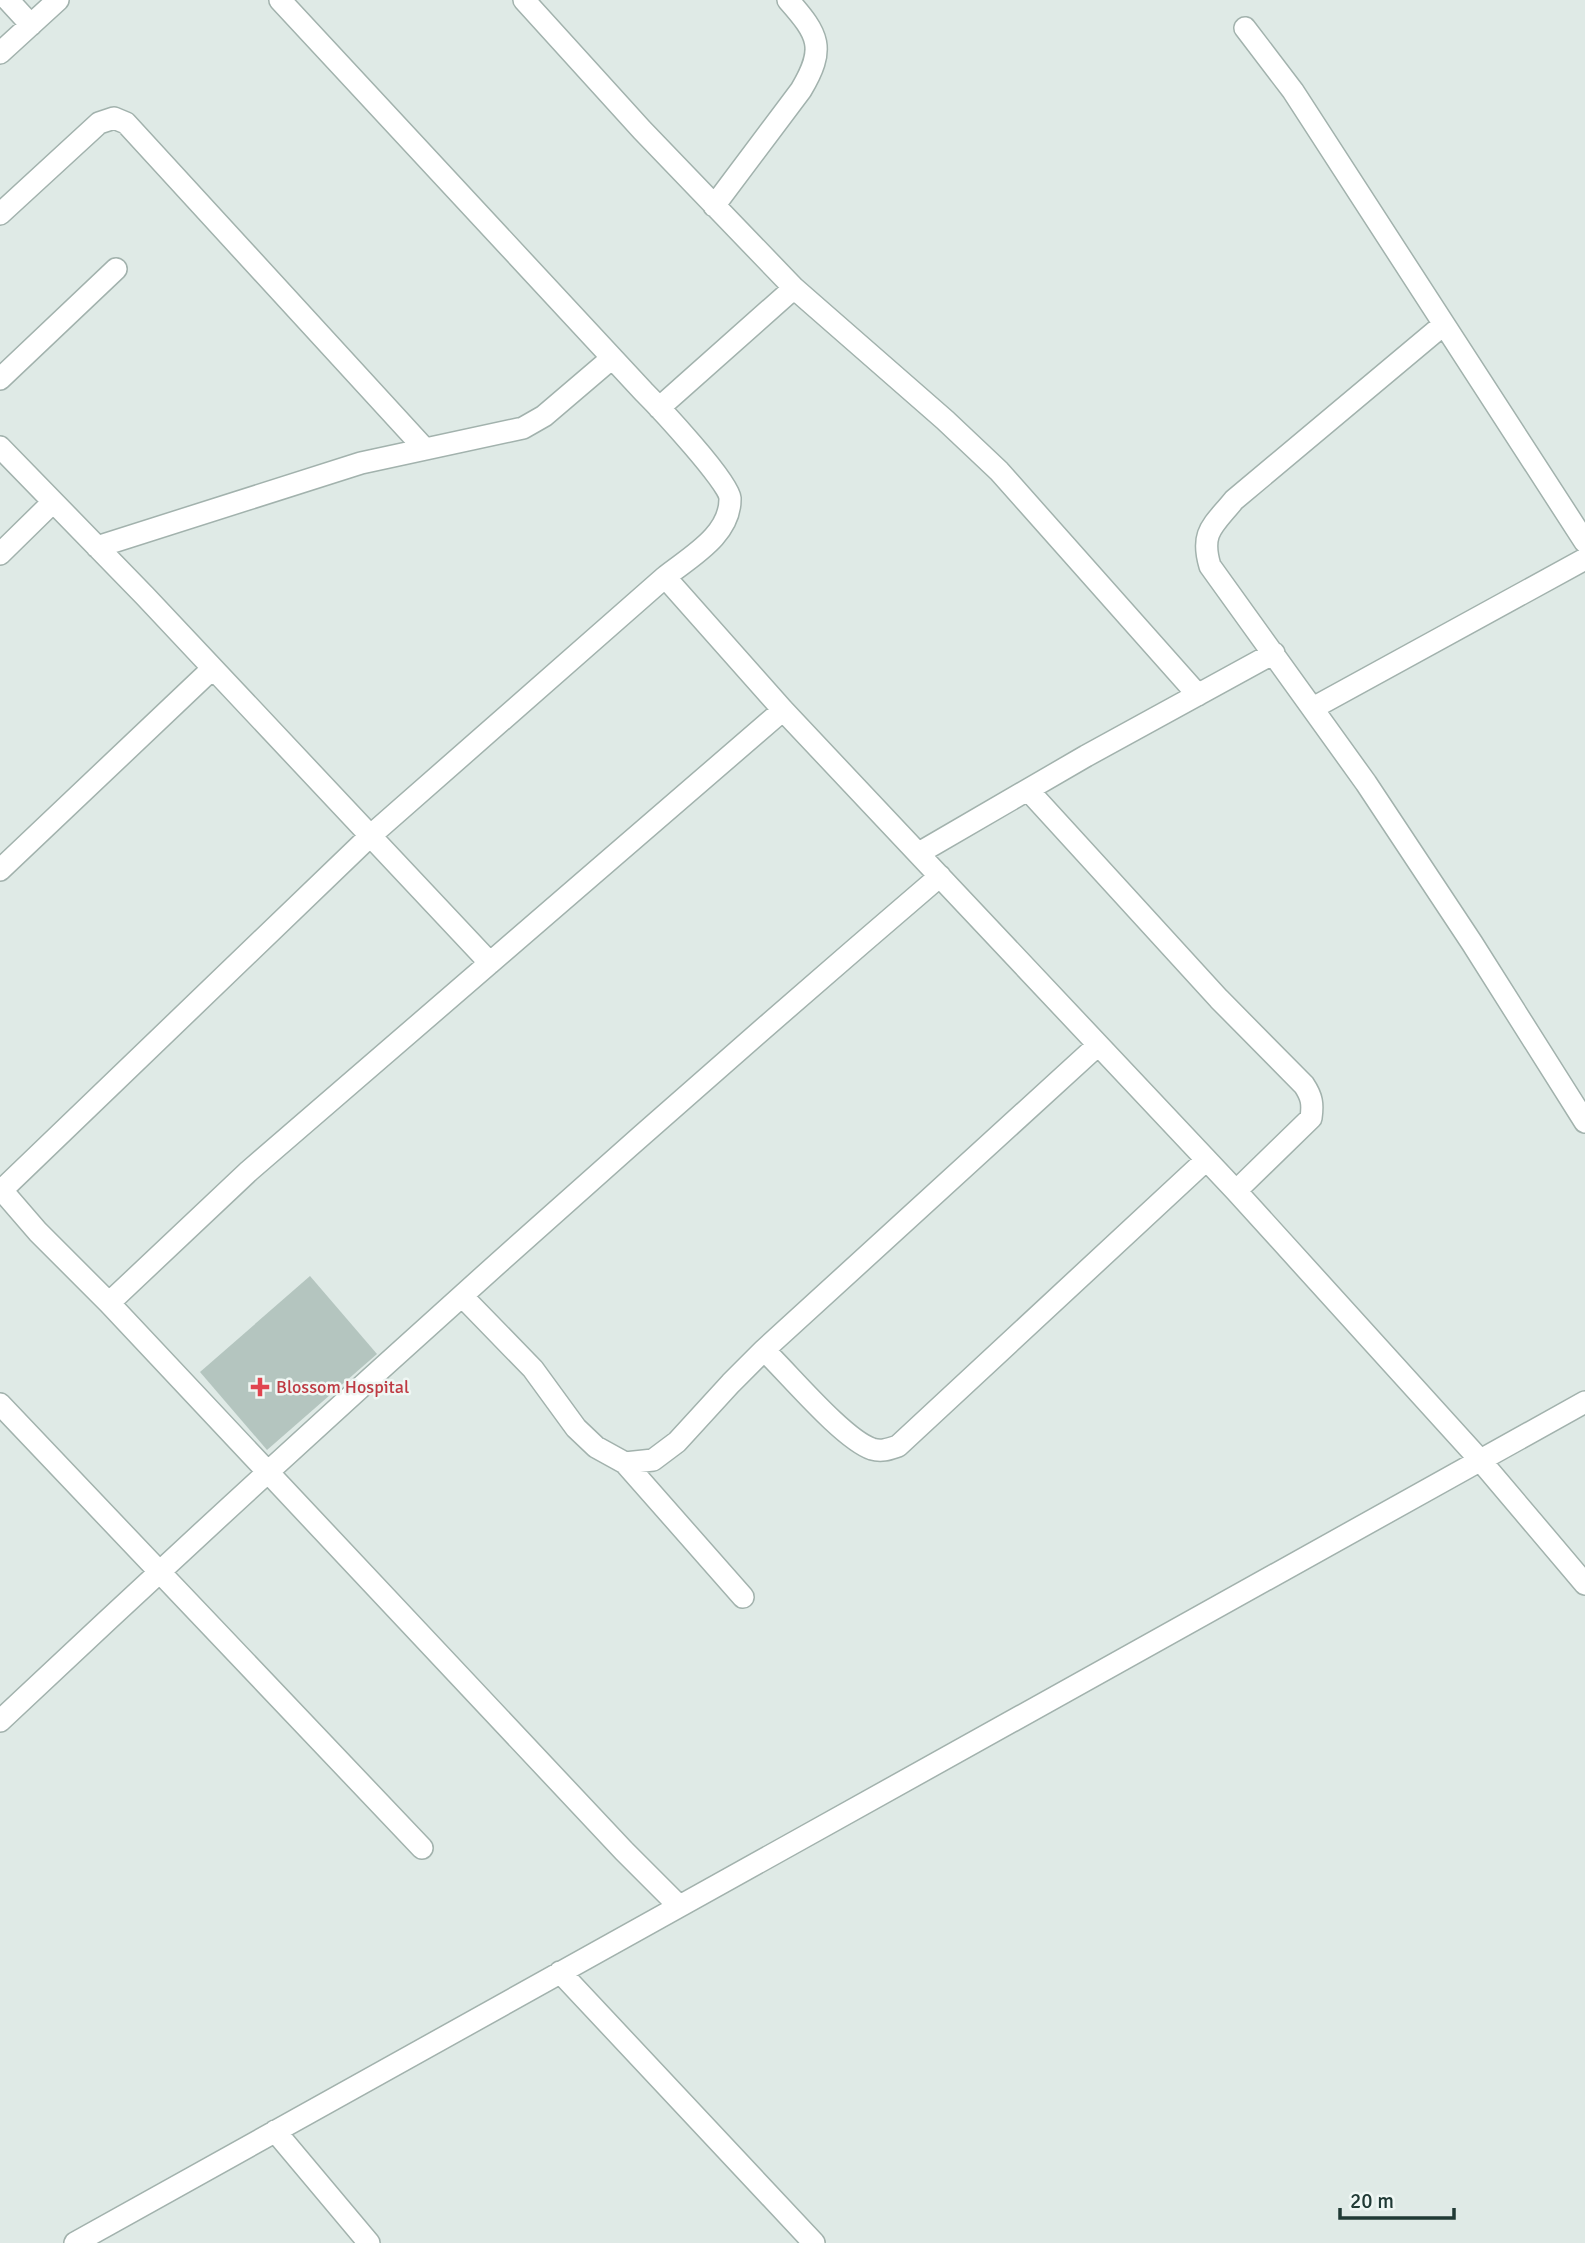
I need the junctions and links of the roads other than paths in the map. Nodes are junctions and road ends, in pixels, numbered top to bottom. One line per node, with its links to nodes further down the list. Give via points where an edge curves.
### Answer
1 (8, 0): 6 (street)
2 (58, 0): 6 (street)
3 (280, 0): 14 (street)
4 (524, 0): 9 (street)
5 (788, 0): 9 (street, via 817,42 813,69)
6 (31, 25): 8 (street)
7 (1245, 28): 13 (street, via 1293,91)
8 (0, 53)
9 (714, 206): 12 (street)
10 (0, 214): 18 (street, via 99,123 114,118 126,123)
11 (116, 269): 15 (street)
12 (794, 288): 16 (street); 27 (street, via 999,471)
13 (1443, 325): 20 (street); 25 (street, via 1234,500 1210,530 1205,547 1210,566)
14 (612, 358): 16 (street); 18 (street, via 523,428)
15 (0, 379)
16 (659, 408): 24 (street, via 730,496 727,519 712,540)
17 (0, 447): 19 (street)
18 (425, 449): 21 (street, via 361,463)
19 (53, 502): 21 (street); 22 (street)
20 (1585, 542)
21 (97, 547): 26 (street)
22 (0, 554)
23 (1585, 559): 28 (street)
24 (665, 577): 29 (street); 31 (street)
25 (1275, 653): 27 (street); 28 (street)
26 (212, 668): 31 (street); 33 (street)
27 (1198, 695): 30 (street)
28 (1313, 708): 37 (street, via 1472,943)
29 (783, 710): 32 (street); 35 (street)
30 (1028, 790): 32 (street); 40 (street, via 1311,1095 1311,1118)
31 (369, 836): 35 (street); 39 (street)
32 (919, 853): 34 (street)
33 (0, 870)
34 (940, 876): 36 (street); 41 (street)
35 (490, 963): 42 (street, via 249,1171)
36 (1098, 1045): 38 (street); 43 (street)
37 (1585, 1122)
38 (1205, 1161): 40 (street); 43 (street, via 898,1446 885,1451 859,1443)
39 (1, 1189): 42 (street)
40 (1236, 1191): 46 (street)
41 (462, 1296): 47 (street, via 533,1369 576,1428 596,1447); 48 (street)
42 (108, 1303): 48 (street)
43 (764, 1350): 47 (street, via 677,1442 653,1460)
44 (1585, 1402): 46 (street)
45 (0, 1405): 49 (street)
46 (1480, 1460): 50 (street); 54 (street)
47 (625, 1463): 51 (street)
48 (268, 1472): 49 (street); 54 (street)
49 (159, 1571): 52 (street); 53 (street)
50 (1585, 1584)
51 (743, 1597)
52 (0, 1721)
53 (422, 1848)
54 (679, 1906): 55 (street)
55 (560, 1972): 56 (street); 59 (street)
56 (275, 2131): 57 (street); 58 (street)
57 (75, 2243)
58 (369, 2243)
59 (814, 2243)

